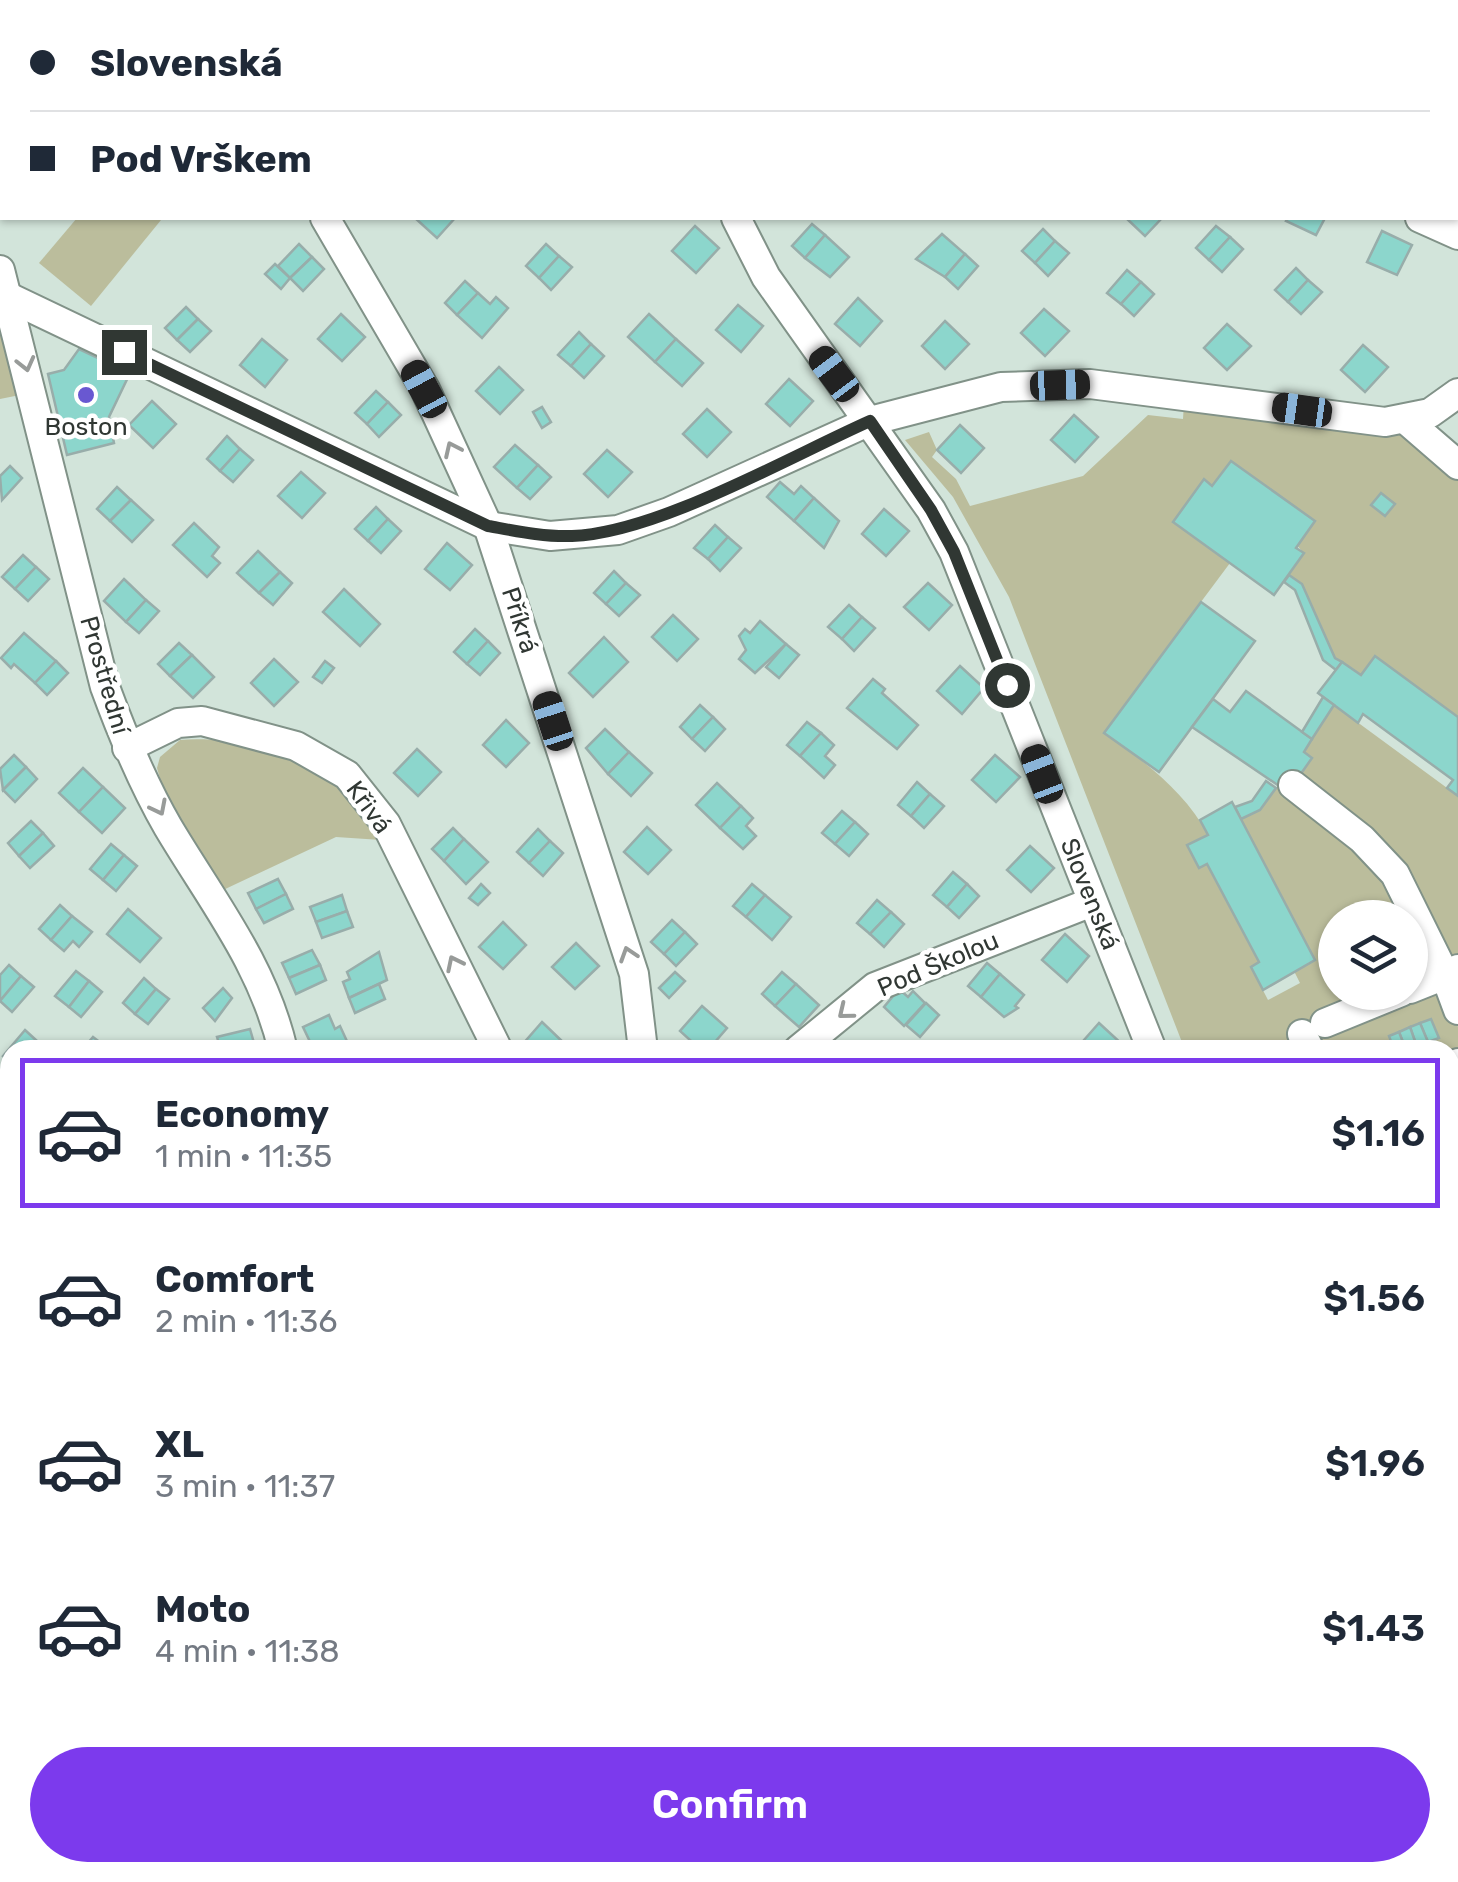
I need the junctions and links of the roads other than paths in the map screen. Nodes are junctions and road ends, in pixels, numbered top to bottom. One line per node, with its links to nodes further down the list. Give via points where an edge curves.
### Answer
1 (326, 220): 11 (street, Příkrá, one-way to 1, via 392,327)
2 (737, 220): 9 (street, Slovenská, via 766,277)
3 (1424, 220): 4 (street)
4 (1458, 236)
5 (0, 270): 6 (street, Prostřední)
6 (4, 295): 11 (street); 12 (street, Prostřední, one-way to 12, via 105,688)
7 (1458, 393): 8 (street)
8 (1406, 420): 9 (street, via 1090,384 1001,387); 10 (street)
9 (870, 421): 11 (street, via 618,530 550,536); 14 (street, Slovenská, via 954,552)
10 (1458, 465)
11 (488, 526): 22 (street, Příkrá, one-way to 11, via 634,974)
12 (127, 748): 20 (street, Prostřední, one-way to 20, via 258,973); 21 (street, Křivá, one-way to 12, via 386,824 348,776 296,746 202,721 178,722)
13 (1293, 784): 15 (street, via 1396,874)
14 (1092, 902): 23 (street, Pod Školou, one-way to 23, via 876,987); 24 (street, Slovenská)
15 (1452, 972): 16 (street); 18 (street)
16 (1428, 982)
17 (1364, 1010): 19 (street)
18 (1458, 1010)
19 (1312, 1035)
20 (281, 1040)
21 (493, 1040)
22 (642, 1040)
23 (810, 1040)
24 (1148, 1040)

